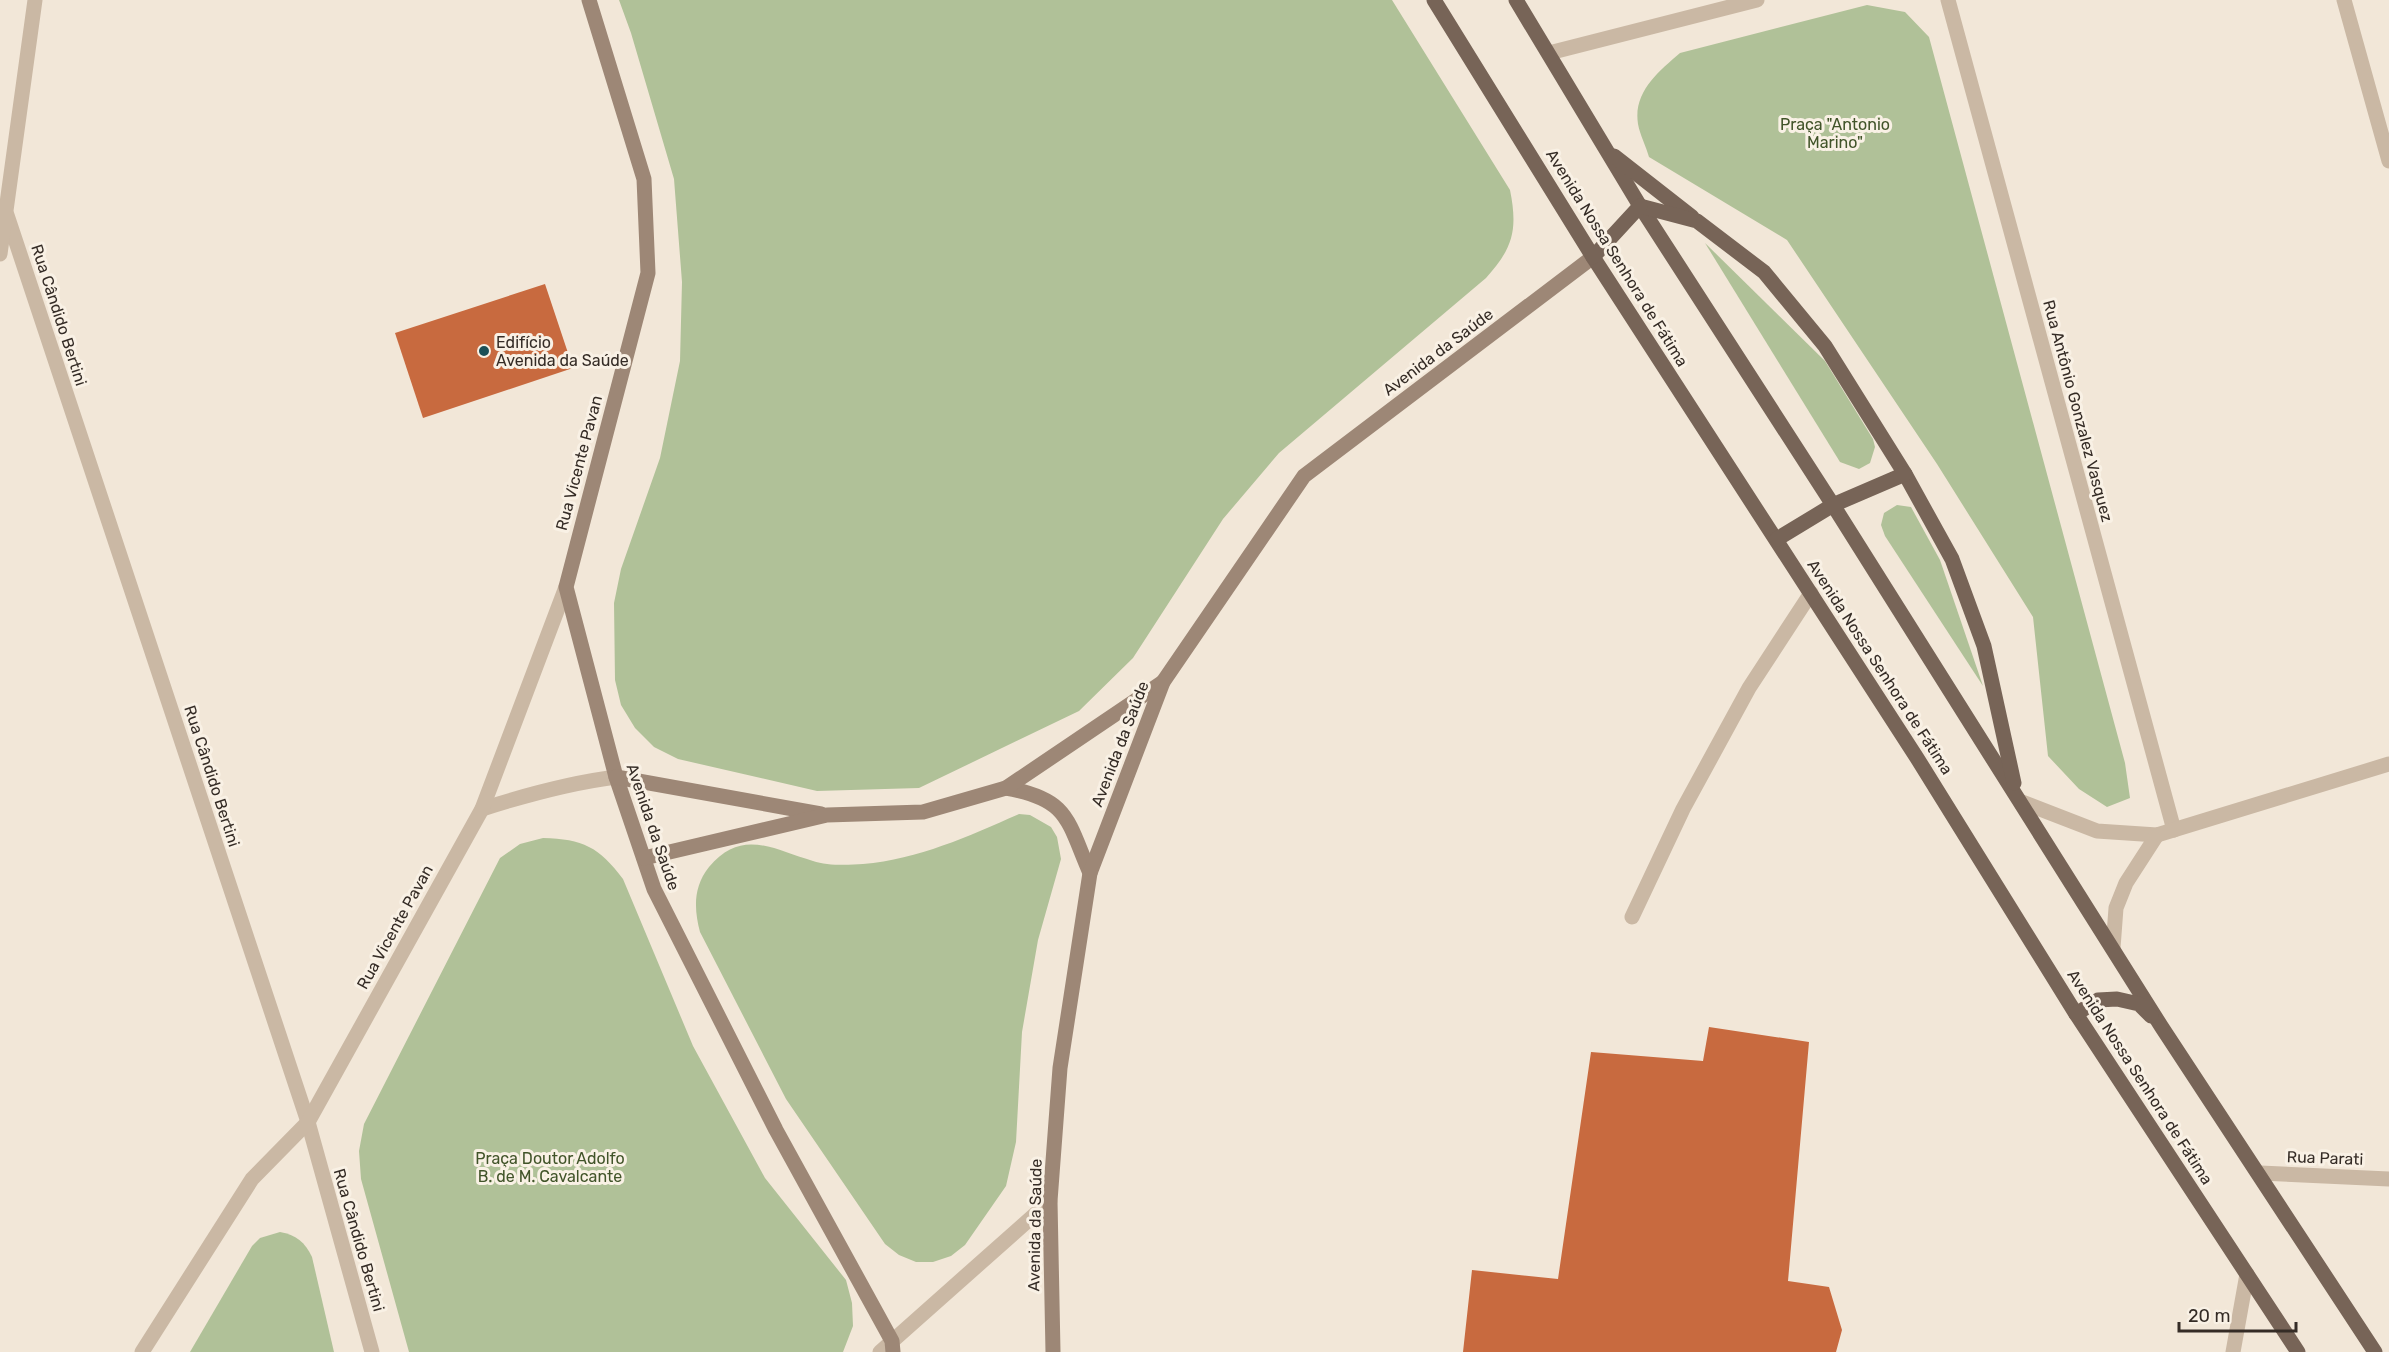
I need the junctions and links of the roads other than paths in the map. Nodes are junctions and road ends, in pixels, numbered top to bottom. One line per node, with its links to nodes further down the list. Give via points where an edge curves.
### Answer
1 (35, 0): 12 (street)
2 (590, 0): 19 (main road, Rua Vicente Pavan, via 644,179 648,273)
3 (1434, 0): 15 (main road, Avenida Nossa Senhora de Fátima)
4 (1516, 0): 8 (main road)
5 (1757, 0): 8 (street)
6 (1948, 0): 28 (street, Rua Antônio Gonzalez Vasquez)
7 (2344, 0): 10 (street)
8 (1549, 53): 9 (main road)
9 (1606, 150): 11 (main road); 13 (main road)
10 (2389, 161)
11 (1640, 206): 13 (main road); 15 (main road); 17 (main road)
12 (3, 212): 14 (street); 36 (street, Rua Cândido Bertini)
13 (1697, 221): 16 (main road, via 1764,272 1826,346)
14 (0, 254)
15 (1593, 257): 18 (main road, Avenida Nossa Senhora de Fátima); 21 (main road, Avenida da Saúde, via 1304,476)
16 (1905, 474): 17 (main road); 25 (main road, via 1952,559 1984,646)
17 (1833, 505): 18 (main road); 25 (main road)
18 (1776, 539): 20 (main road, Avenida Nossa Senhora de Fátima)
19 (566, 587): 23 (main road, Avenida da Saúde); 26 (street, Rua Vicente Pavan)
20 (1811, 593): 32 (street, via 1749,688 1683,809); 34 (main road, Avenida Nossa Senhora de Fátima)
21 (1163, 682): 24 (main road); 31 (main road, Avenida da Saúde)
22 (2389, 764): 28 (street)
23 (616, 777): 26 (street, via 580,781); 27 (main road); 30 (main road, Avenida da Saúde)
24 (1006, 788): 27 (main road, via 922,812); 31 (main road, via 1039,795 1056,806)
25 (2019, 798): 29 (street, via 2097,831); 33 (main road)
26 (482, 809): 36 (street, Rua Vicente Pavan)
27 (827, 815): 30 (main road)
28 (2174, 831): 29 (street)
29 (2157, 835): 33 (street, via 2126,883 2116,908)
30 (644, 858): 41 (main road, Avenida da Saúde, via 654,890 770,1120)
31 (1090, 873): 39 (main road, Avenida da Saúde, via 1060,1068)
32 (1632, 917)
33 (2113, 948): 35 (main road)
34 (2076, 1014): 35 (main road, via 2098,1000 2116,999 2139,1004); 40 (main road, Avenida Nossa Senhora de Fátima)
35 (2162, 1026): 37 (main road)
36 (308, 1122): 42 (street, Rua Vicente Pavan, via 252,1179); 43 (street, Rua Cândido Bertini)
37 (2260, 1173): 38 (street, Rua Parati); 48 (main road)
38 (2389, 1179)
39 (1050, 1201): 41 (street); 45 (main road, Avenida da Saúde)
40 (2247, 1274): 46 (street); 47 (main road, Avenida Nossa Senhora de Fátima)
41 (892, 1346): 44 (street)
42 (142, 1352)
43 (372, 1352)
44 (880, 1352)
45 (1053, 1352)
46 (2233, 1352)
47 (2298, 1352)
48 (2375, 1352)

